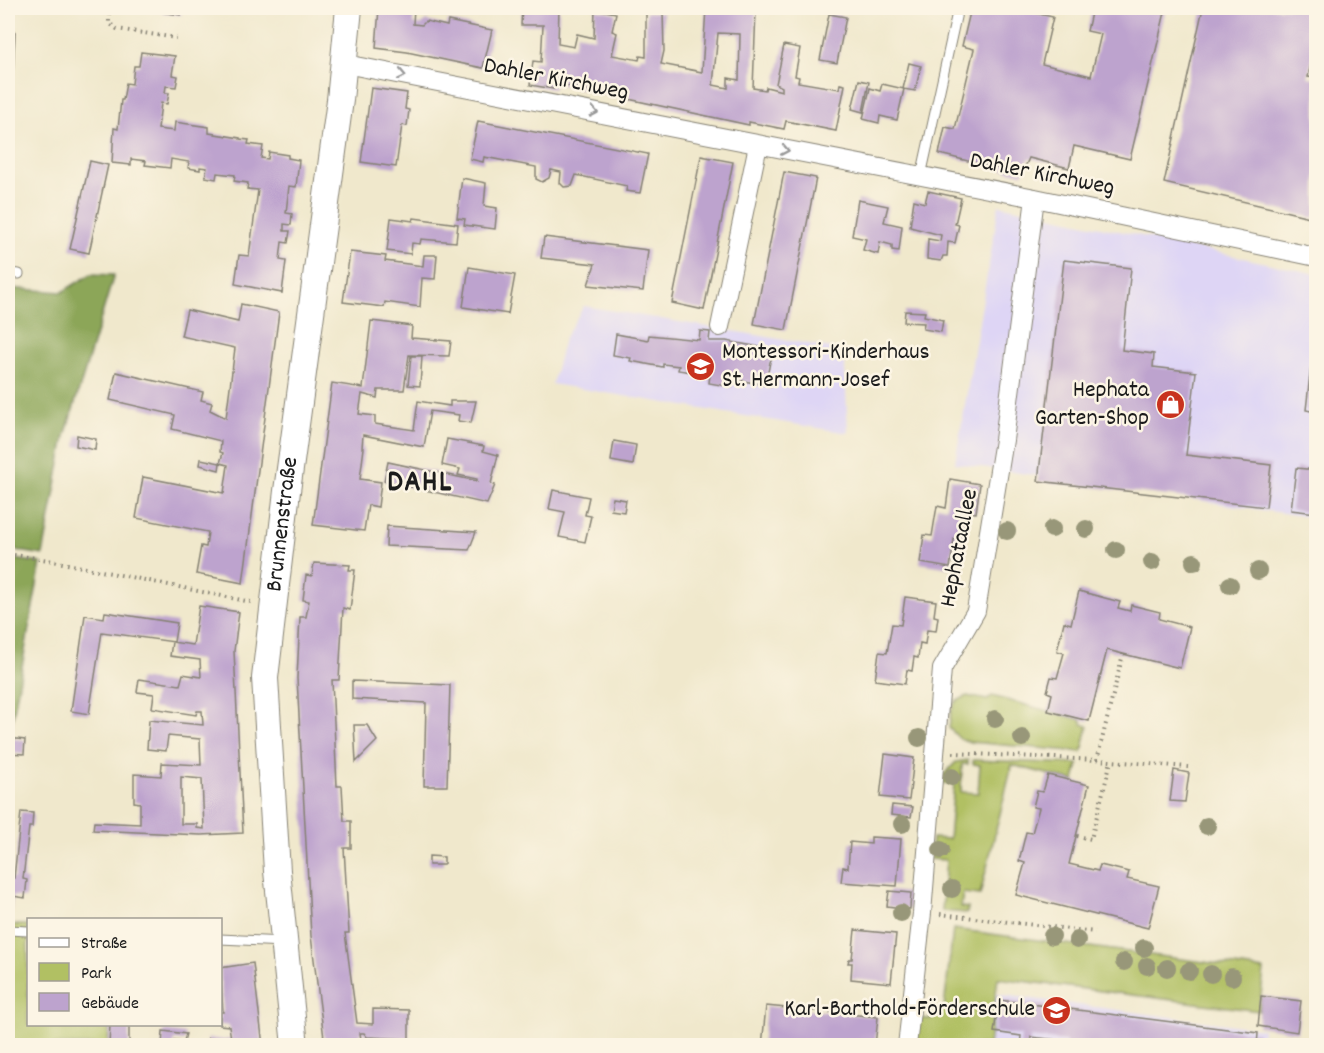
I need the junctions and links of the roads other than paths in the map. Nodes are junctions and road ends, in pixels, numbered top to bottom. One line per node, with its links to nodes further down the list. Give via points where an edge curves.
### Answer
1 (349, 8): 3 (street, Brunnenstraße)
2 (958, 8): 5 (lane)
3 (345, 64): 4 (street, Dahler Kirchweg, one-way to 4); 14 (street, Brunnenstraße, via 266,678 276,871)
4 (758, 145): 5 (street, Dahler Kirchweg, one-way to 5); 10 (street)
5 (921, 176): 6 (street, Dahler Kirchweg)
6 (1035, 198): 7 (street, Dahler Kirchweg); 16 (street, Hephataallee, via 1004,440 976,611 942,669)
7 (1317, 256)
8 (8, 273): 9 (lane)
9 (19, 274)
10 (720, 327)
11 (8, 930): 12 (lane)
12 (27, 931)
13 (222, 939): 14 (lane)
14 (284, 942): 15 (street, Brunnenstraße)
15 (295, 1046)
16 (907, 1046)

